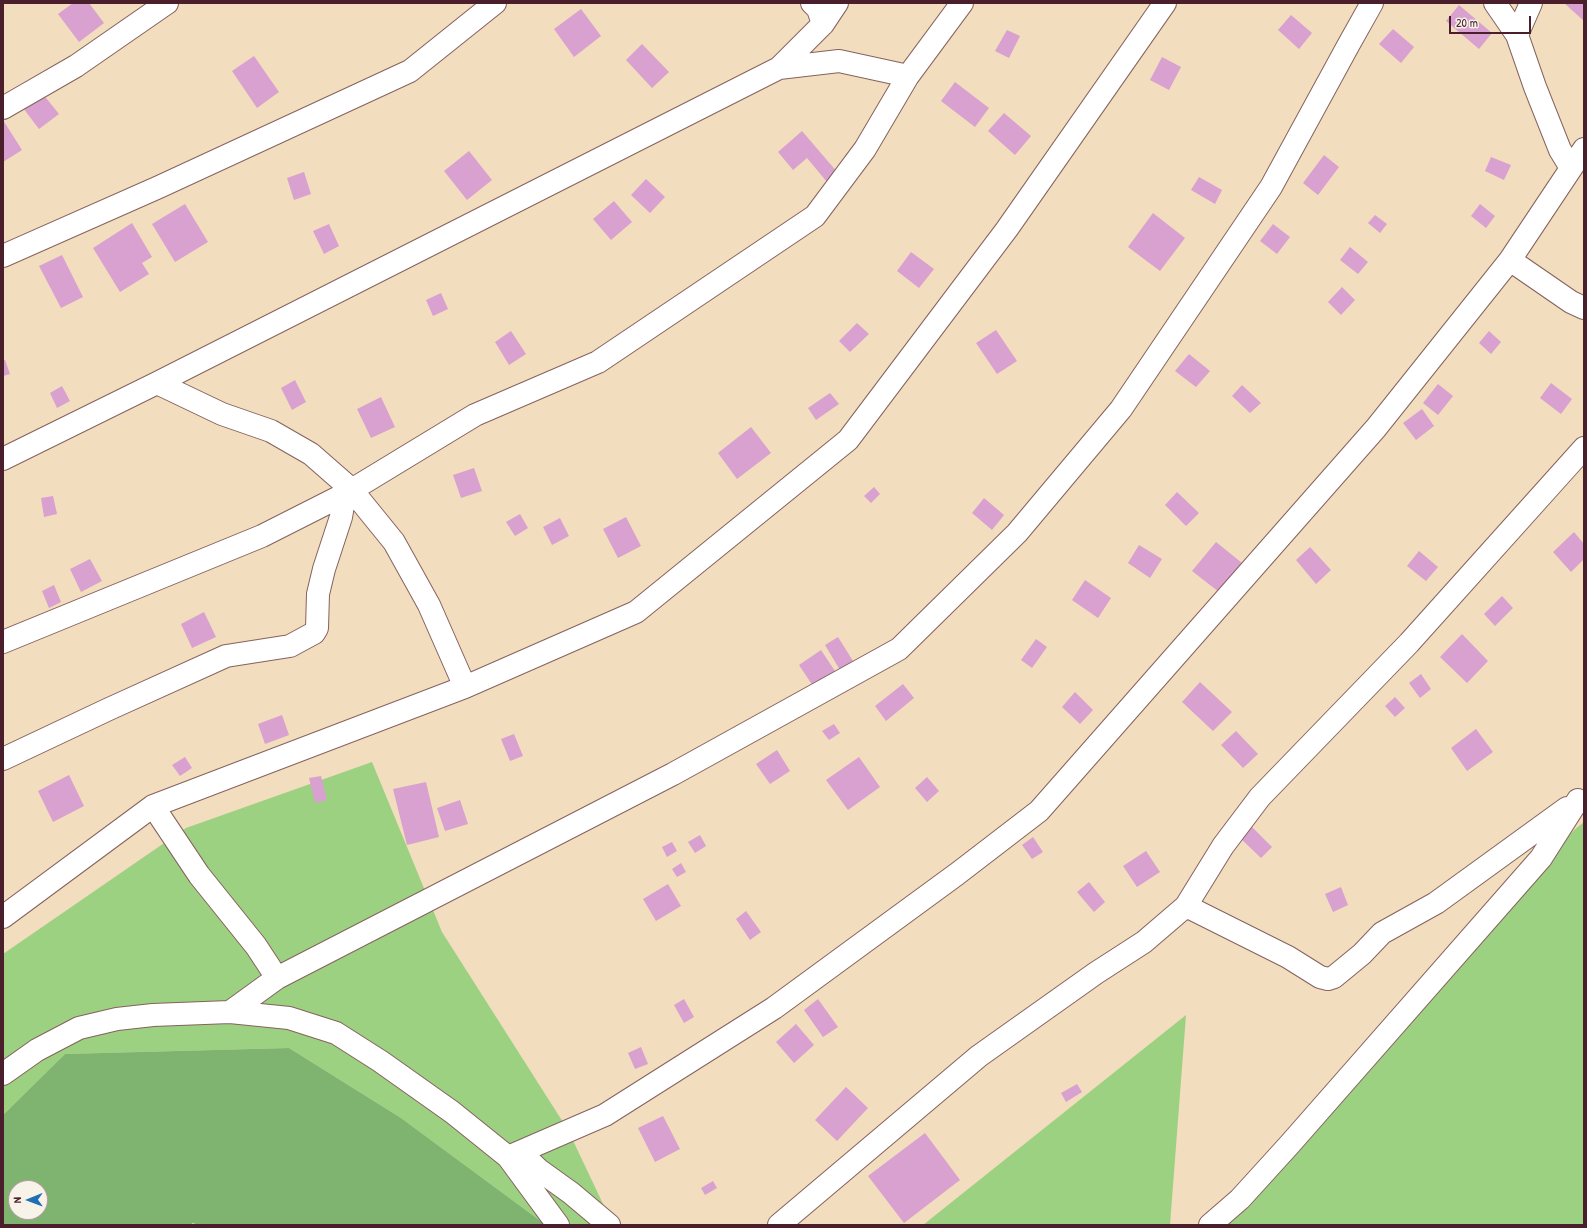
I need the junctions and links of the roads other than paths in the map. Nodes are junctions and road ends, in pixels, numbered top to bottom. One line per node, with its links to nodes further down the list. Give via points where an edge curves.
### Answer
1 (167, 3): 14 (street, via 76,66)
2 (495, 3): 17 (street, via 410,71)
3 (812, 3): 10 (street, via 818,9)
4 (837, 3): 10 (street)
5 (962, 3): 13 (street)
6 (1166, 3): 25 (street, via 1007,229 848,440 636,612)
7 (1372, 3): 31 (street, via 1271,187 1121,409 1017,533 899,649 673,774)
8 (1495, 3): 11 (street)
9 (1531, 3): 11 (street)
10 (823, 24): 12 (street)
11 (1517, 35): 16 (street, via 1534,87 1560,150)
12 (779, 68): 13 (street, via 839,61); 20 (street)
13 (908, 76): 23 (street, via 865,149 815,216 598,362 475,415)
14 (3, 108)
15 (1584, 149): 16 (street)
16 (1571, 168): 18 (street)
17 (3, 256)
18 (1510, 260): 19 (street, via 1571,302); 34 (street, via 1376,428 1038,811 957,874 774,1008 605,1115)
19 (1584, 308)
20 (157, 383): 22 (street); 23 (street, via 222,414 277,435 311,454)
21 (1584, 448): 29 (street, via 1409,643 1260,797 1224,846)
22 (3, 459)
23 (348, 492): 24 (street, via 262,536); 25 (street, via 394,542 428,605); 26 (street, via 318,594 317,628 314,634 290,646 226,656)
24 (3, 642)
25 (465, 687): 28 (street)
26 (3, 759)
27 (1581, 796): 29 (street, via 1436,903 1382,933 1362,954 1328,979); 38 (street, via 1541,858 1285,1150 1240,1199)
28 (153, 806): 30 (street); 31 (street, via 199,875 256,946)
29 (1186, 906): 37 (street, via 1144,942 978,1056)
30 (3, 917)
31 (277, 978): 32 (street)
32 (230, 1012): 33 (street, via 153,1015 117,1019 79,1028 37,1050); 34 (street, via 289,1018 336,1033 380,1060)
33 (3, 1074)
34 (515, 1155): 35 (street); 36 (street, via 571,1193)
35 (558, 1225)
36 (609, 1225)
37 (779, 1225)
38 (1210, 1225)

